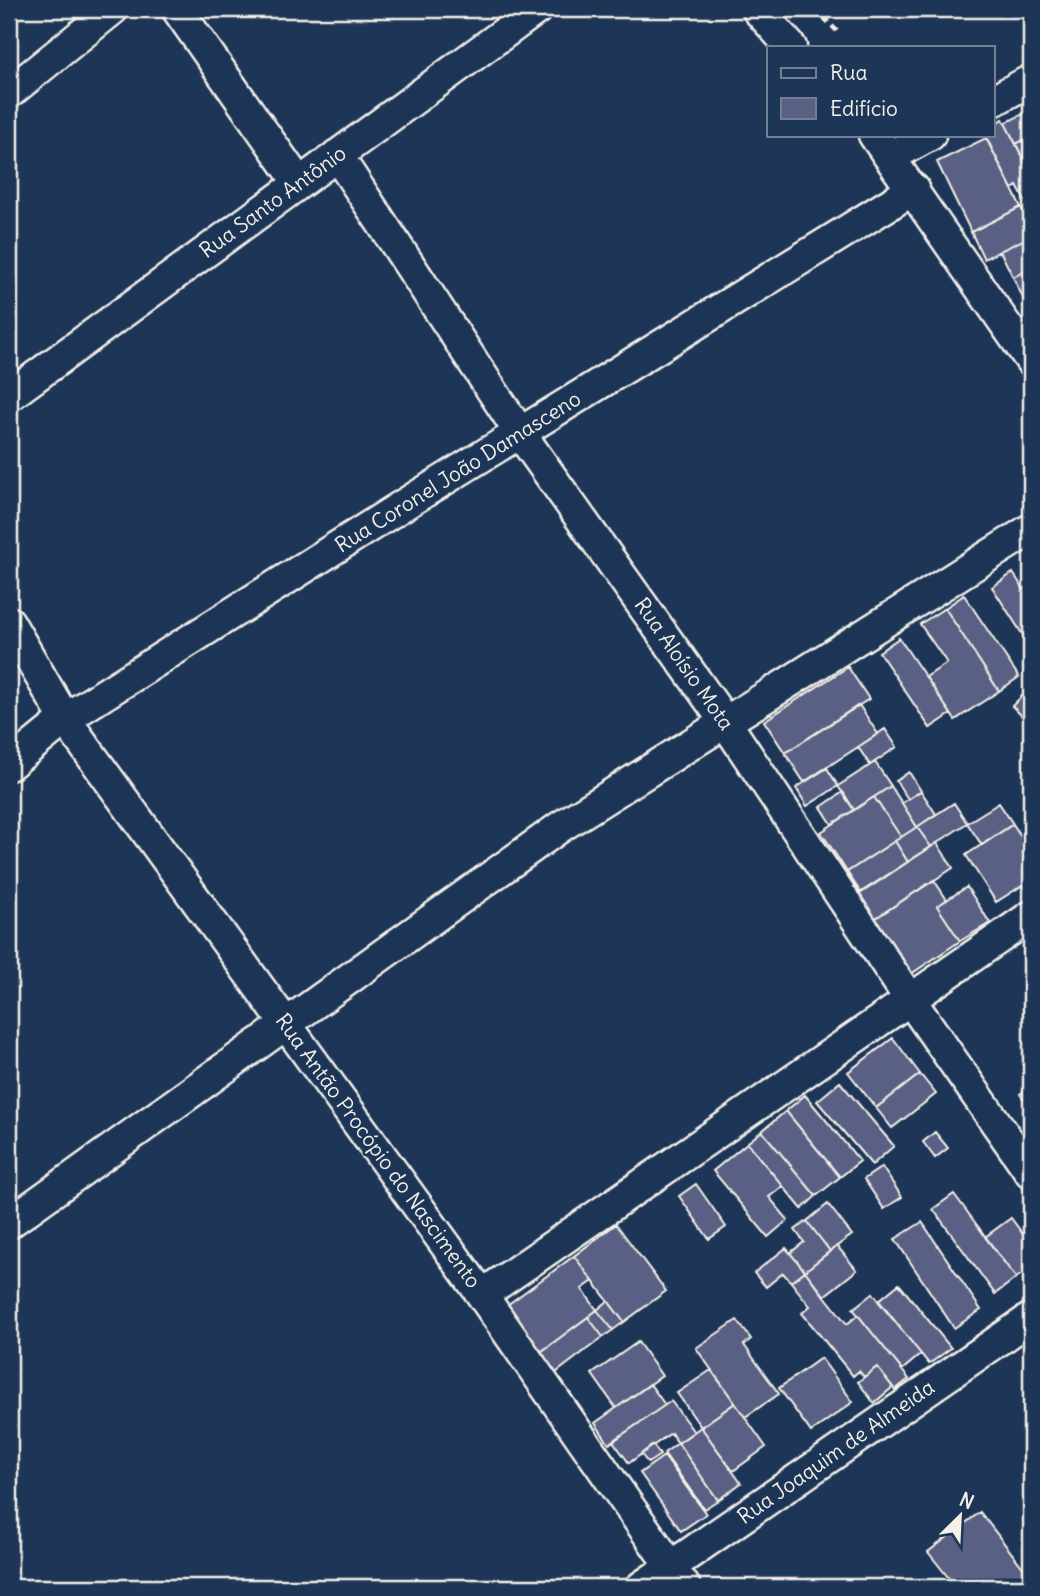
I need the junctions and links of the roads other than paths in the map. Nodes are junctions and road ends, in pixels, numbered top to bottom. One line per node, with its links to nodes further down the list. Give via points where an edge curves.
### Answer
1 (113, 9): 7 (street)
2 (177, 9): 12 (street)
3 (537, 9): 11 (street, Rua Santo Antônio)
4 (757, 9): 5 (street)
5 (790, 46)
6 (1031, 80): 8 (street)
7 (9, 93)
8 (995, 100)
9 (926, 136): 10 (street)
10 (882, 146): 13 (street)
11 (337, 155): 12 (street, Rua Santo Antônio); 16 (street, Rua Aloísio Mota)
12 (299, 183): 15 (street, Rua Santo Antônio)
13 (915, 190): 14 (street); 16 (street, Rua Coronel João Damasceno)
14 (1031, 361)
15 (9, 396)
16 (520, 433): 19 (street, Rua Coronel João Damasceno); 20 (street, Rua Aloísio Mota)
17 (1031, 529): 20 (street)
18 (9, 622): 19 (street, Rua Antão Procópio do Nascimento)
19 (65, 719): 21 (street, Rua Coronel João Damasceno); 24 (street, Rua Antão Procópio do Nascimento)
20 (726, 723): 23 (street, Rua Aloísio Mota); 24 (street, via 560,827)
21 (9, 765)
22 (1031, 916): 23 (street)
23 (911, 1001): 25 (street, Rua Aloísio Mota); 27 (street)
24 (285, 1024): 26 (street); 27 (street, Rua Antão Procópio do Nascimento)
25 (1031, 1172)
26 (9, 1223)
27 (482, 1295): 29 (street, Rua Antão Procópio do Nascimento)
28 (1031, 1318): 29 (street, Rua Joaquim de Almeida)
29 (678, 1577): 30 (street, Rua Joaquim de Almeida)
30 (641, 1587)

